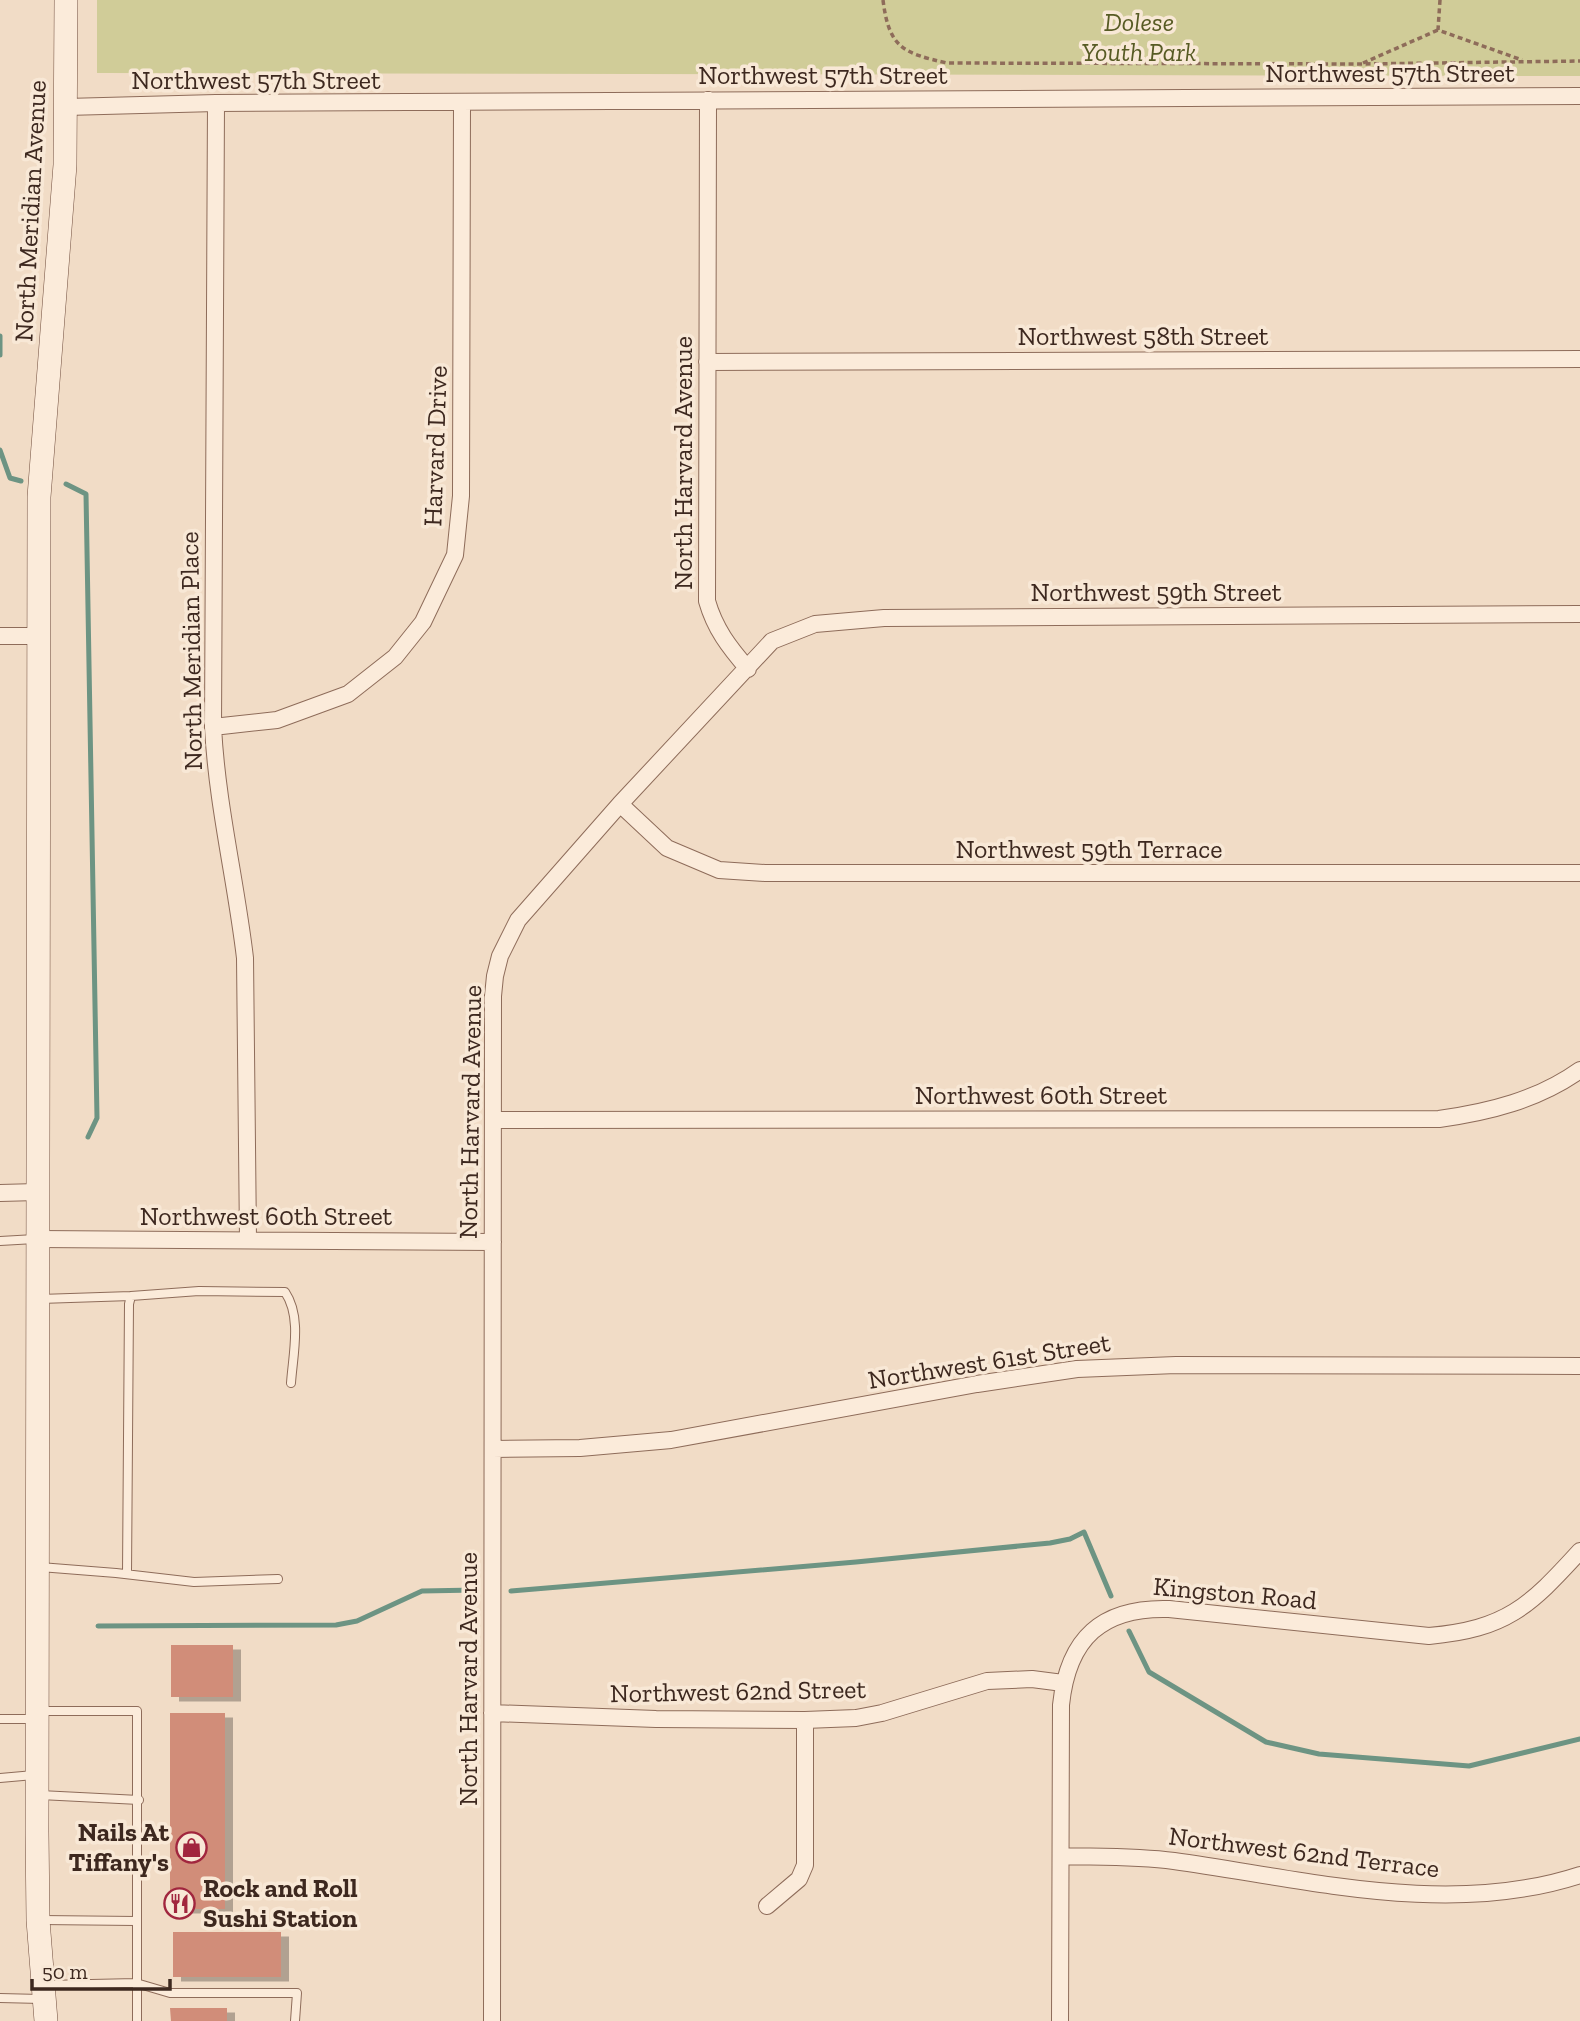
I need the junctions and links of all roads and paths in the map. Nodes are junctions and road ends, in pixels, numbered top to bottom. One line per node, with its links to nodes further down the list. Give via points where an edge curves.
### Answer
1 (66, 0): 12 (main road, North Meridian Avenue)
2 (883, 0): 7 (path, via 896,43 918,56 947,63)
3 (1440, 0): 4 (path)
4 (1438, 30): 5 (path); 7 (path)
5 (1524, 60): 6 (path); 7 (path)
6 (1580, 61)
7 (1362, 64)
8 (1580, 96): 9 (street, Northwest 57th Street)
9 (708, 100): 11 (street, Northwest 57th Street); 14 (street, North Harvard Avenue)
10 (216, 103): 11 (street, Northwest 57th Street); 12 (street, Northwest 57th Street); 19 (street, North Meridian Place)
11 (462, 103): 19 (street, Harvard Drive, via 461,496 455,555 424,622 395,657 348,694 277,720)
12 (66, 107): 17 (main road, North Meridian Avenue, via 61,232 39,497)
13 (1580, 359): 14 (street, Northwest 58th Street)
14 (707, 362): 18 (street, North Harvard Avenue, via 708,601 716,627)
15 (1580, 614): 18 (street, Northwest 59th Street, via 884,618 815,624 772,641)
16 (0, 636): 17 (street)
17 (38, 636): 24 (main road, North Meridian Avenue)
18 (748, 669): 20 (street, North Harvard Avenue)
19 (213, 727): 27 (street, North Meridian Place, via 215,767 245,958)
20 (620, 804): 21 (street, Northwest 59th Terrace, via 667,848 719,870); 23 (street, North Harvard Avenue, via 518,920 505,946 495,976)
21 (1580, 873)
22 (1580, 1070): 23 (street, Northwest 60th Street, via 1534,1096 1439,1119)
23 (493, 1121): 29 (street, North Harvard Avenue)
24 (37, 1192): 25 (street); 26 (main road, North Meridian Avenue)
25 (0, 1193)
26 (38, 1239): 27 (street, Northwest 60th Street); 28 (lane); 31 (main road, North Meridian Avenue)
27 (248, 1239): 29 (street, Northwest 60th Street)
28 (0, 1241)
29 (493, 1242): 34 (street, North Harvard Avenue)
30 (131, 1296): 31 (lane); 33 (lane, via 285,1292 295,1325); 37 (lane)
31 (38, 1299): 36 (main road, North Meridian Avenue)
32 (1580, 1366): 34 (street, Northwest 61st Street, via 1077,1369 660,1441)
33 (291, 1383)
34 (493, 1449): 40 (street, North Harvard Avenue)
35 (1580, 1551): 39 (street, Kingston Road, via 1529,1604 1483,1628 1457,1633 1429,1636 1169,1609 1130,1611 1098,1626 1076,1652)
36 (37, 1567): 37 (lane); 41 (main road, North Meridian Avenue)
37 (127, 1574): 38 (lane, via 194,1582)
38 (278, 1579)
39 (1063, 1683): 43 (street, Northwest 62nd Street, via 987,1681 882,1713); 47 (street, Kingston Road)
40 (492, 1713): 43 (street, Northwest 62nd Street); 57 (street, North Harvard Avenue)
41 (37, 1715): 42 (lane); 45 (main road, North Meridian Avenue); 46 (lane, via 137,1711)
42 (0, 1719)
43 (805, 1720): 49 (street, via 804,1864 799,1879)
44 (0, 1778): 45 (lane)
45 (37, 1785): 46 (lane); 50 (main road, North Meridian Avenue)
46 (138, 1800): 51 (lane)
47 (1062, 1856): 48 (street, Northwest 62nd Terrace, via 1171,1861 1411,1892 1497,1892); 58 (street, Kingston Road)
48 (1580, 1875)
49 (766, 1906)
50 (38, 1920): 51 (lane); 54 (main road, North Meridian Avenue)
51 (136, 1921): 52 (lane)
52 (136, 1983): 54 (lane); 55 (lane); 56 (lane, via 170,1993 297,1993)
53 (0, 1998): 54 (lane)
54 (44, 2002)
55 (137, 2021)
56 (295, 2021)
57 (492, 2021)
58 (1060, 2021)

